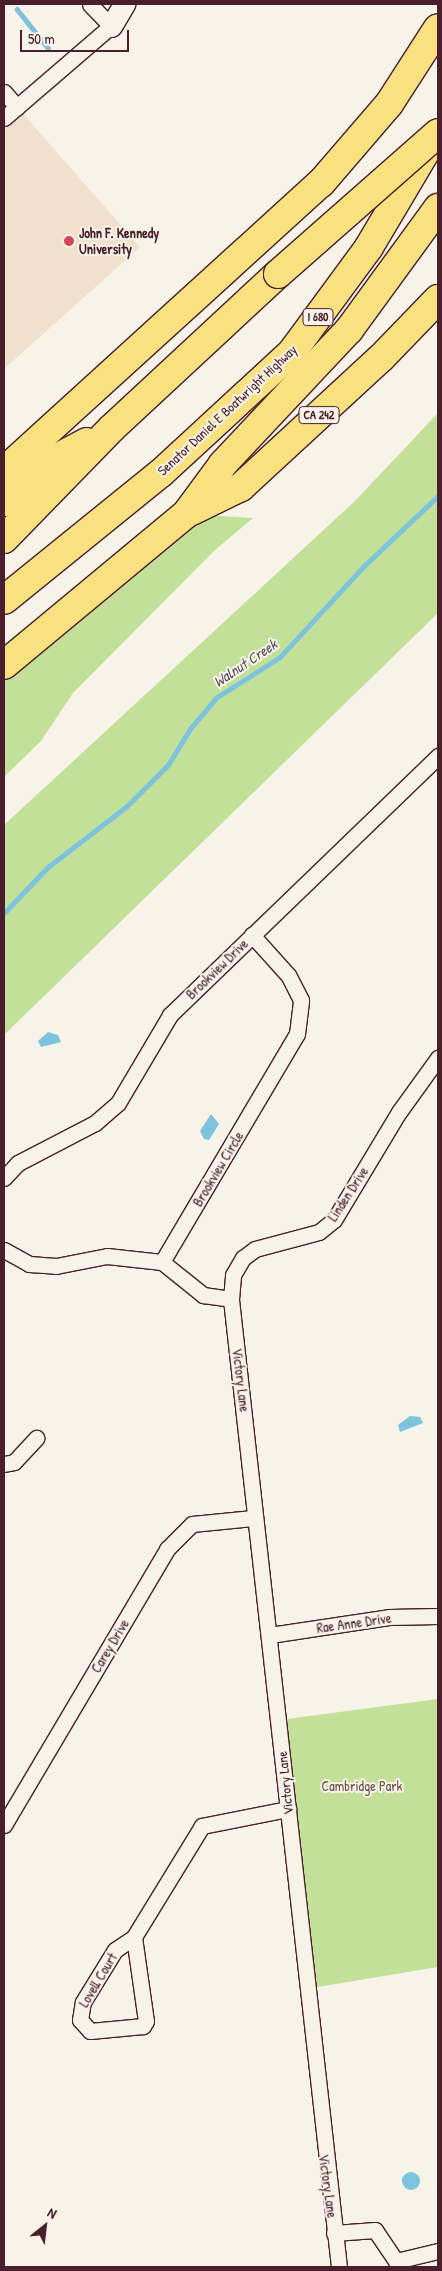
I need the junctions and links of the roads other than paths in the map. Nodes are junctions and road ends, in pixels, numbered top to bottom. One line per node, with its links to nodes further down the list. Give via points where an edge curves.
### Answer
1 (90, 4): 3 (street)
2 (124, 4): 3 (street)
3 (111, 26): 6 (street)
4 (438, 28): 12 (highway, via 390,104 321,183)
5 (4, 92): 6 (street)
6 (17, 107): 7 (street)
7 (4, 118)
8 (438, 132): 11 (highway, bridge); 16 (highway, Senator Daniel E Boatwright Highway / I 680, via 369,247 292,352 161,473)
9 (438, 208): 14 (highway, Senator Daniel E Boatwright Highway / I 680, via 349,330 223,464)
10 (438, 299): 14 (highway, CA 242, via 242,486)
11 (112, 428): 13 (highway, via 53,460); 15 (highway)
12 (4, 471)
13 (4, 502)
14 (186, 514): 17 (highway, Senator Daniel E Boatwright Highway / I 680)
15 (4, 539)
16 (4, 600)
17 (4, 665)
18 (438, 756): 19 (street, Brookview Drive)
19 (252, 935): 21 (street, Brookview Drive, via 170,1015 118,1103 95,1123 18,1163); 23 (street, Brookview Circle, via 288,975 301,1000 297,1034)
20 (435, 1067): 24 (street, Linden Drive, via 334,1220 319,1232 255,1249 233,1275)
21 (4, 1178)
22 (4, 1250): 23 (street, via 29,1264 56,1266 106,1256)
23 (162, 1262): 24 (street, via 203,1295)
24 (231, 1299): 27 (street, Victory Lane)
25 (36, 1438): 26 (street, via 14,1462)
26 (4, 1464)
27 (253, 1518): 29 (street, Victory Lane); 31 (street, Carey Drive, via 192,1524 167,1548)
28 (438, 1616): 29 (street, Rae Anne Drive, via 389,1617)
29 (270, 1635): 30 (street, Victory Lane)
30 (288, 1810): 32 (street, Lovell Court, via 202,1826); 33 (street, Victory Lane)
31 (4, 1826)
32 (134, 1937): 32 (street, Lovell Court, via 115,1950 83,2002 80,2020 90,2031 143,2026 146,2021)
33 (334, 2233): 34 (street, via 375,2230 396,2261); 35 (street, Victory Lane)
34 (438, 2251)
35 (339, 2267)

